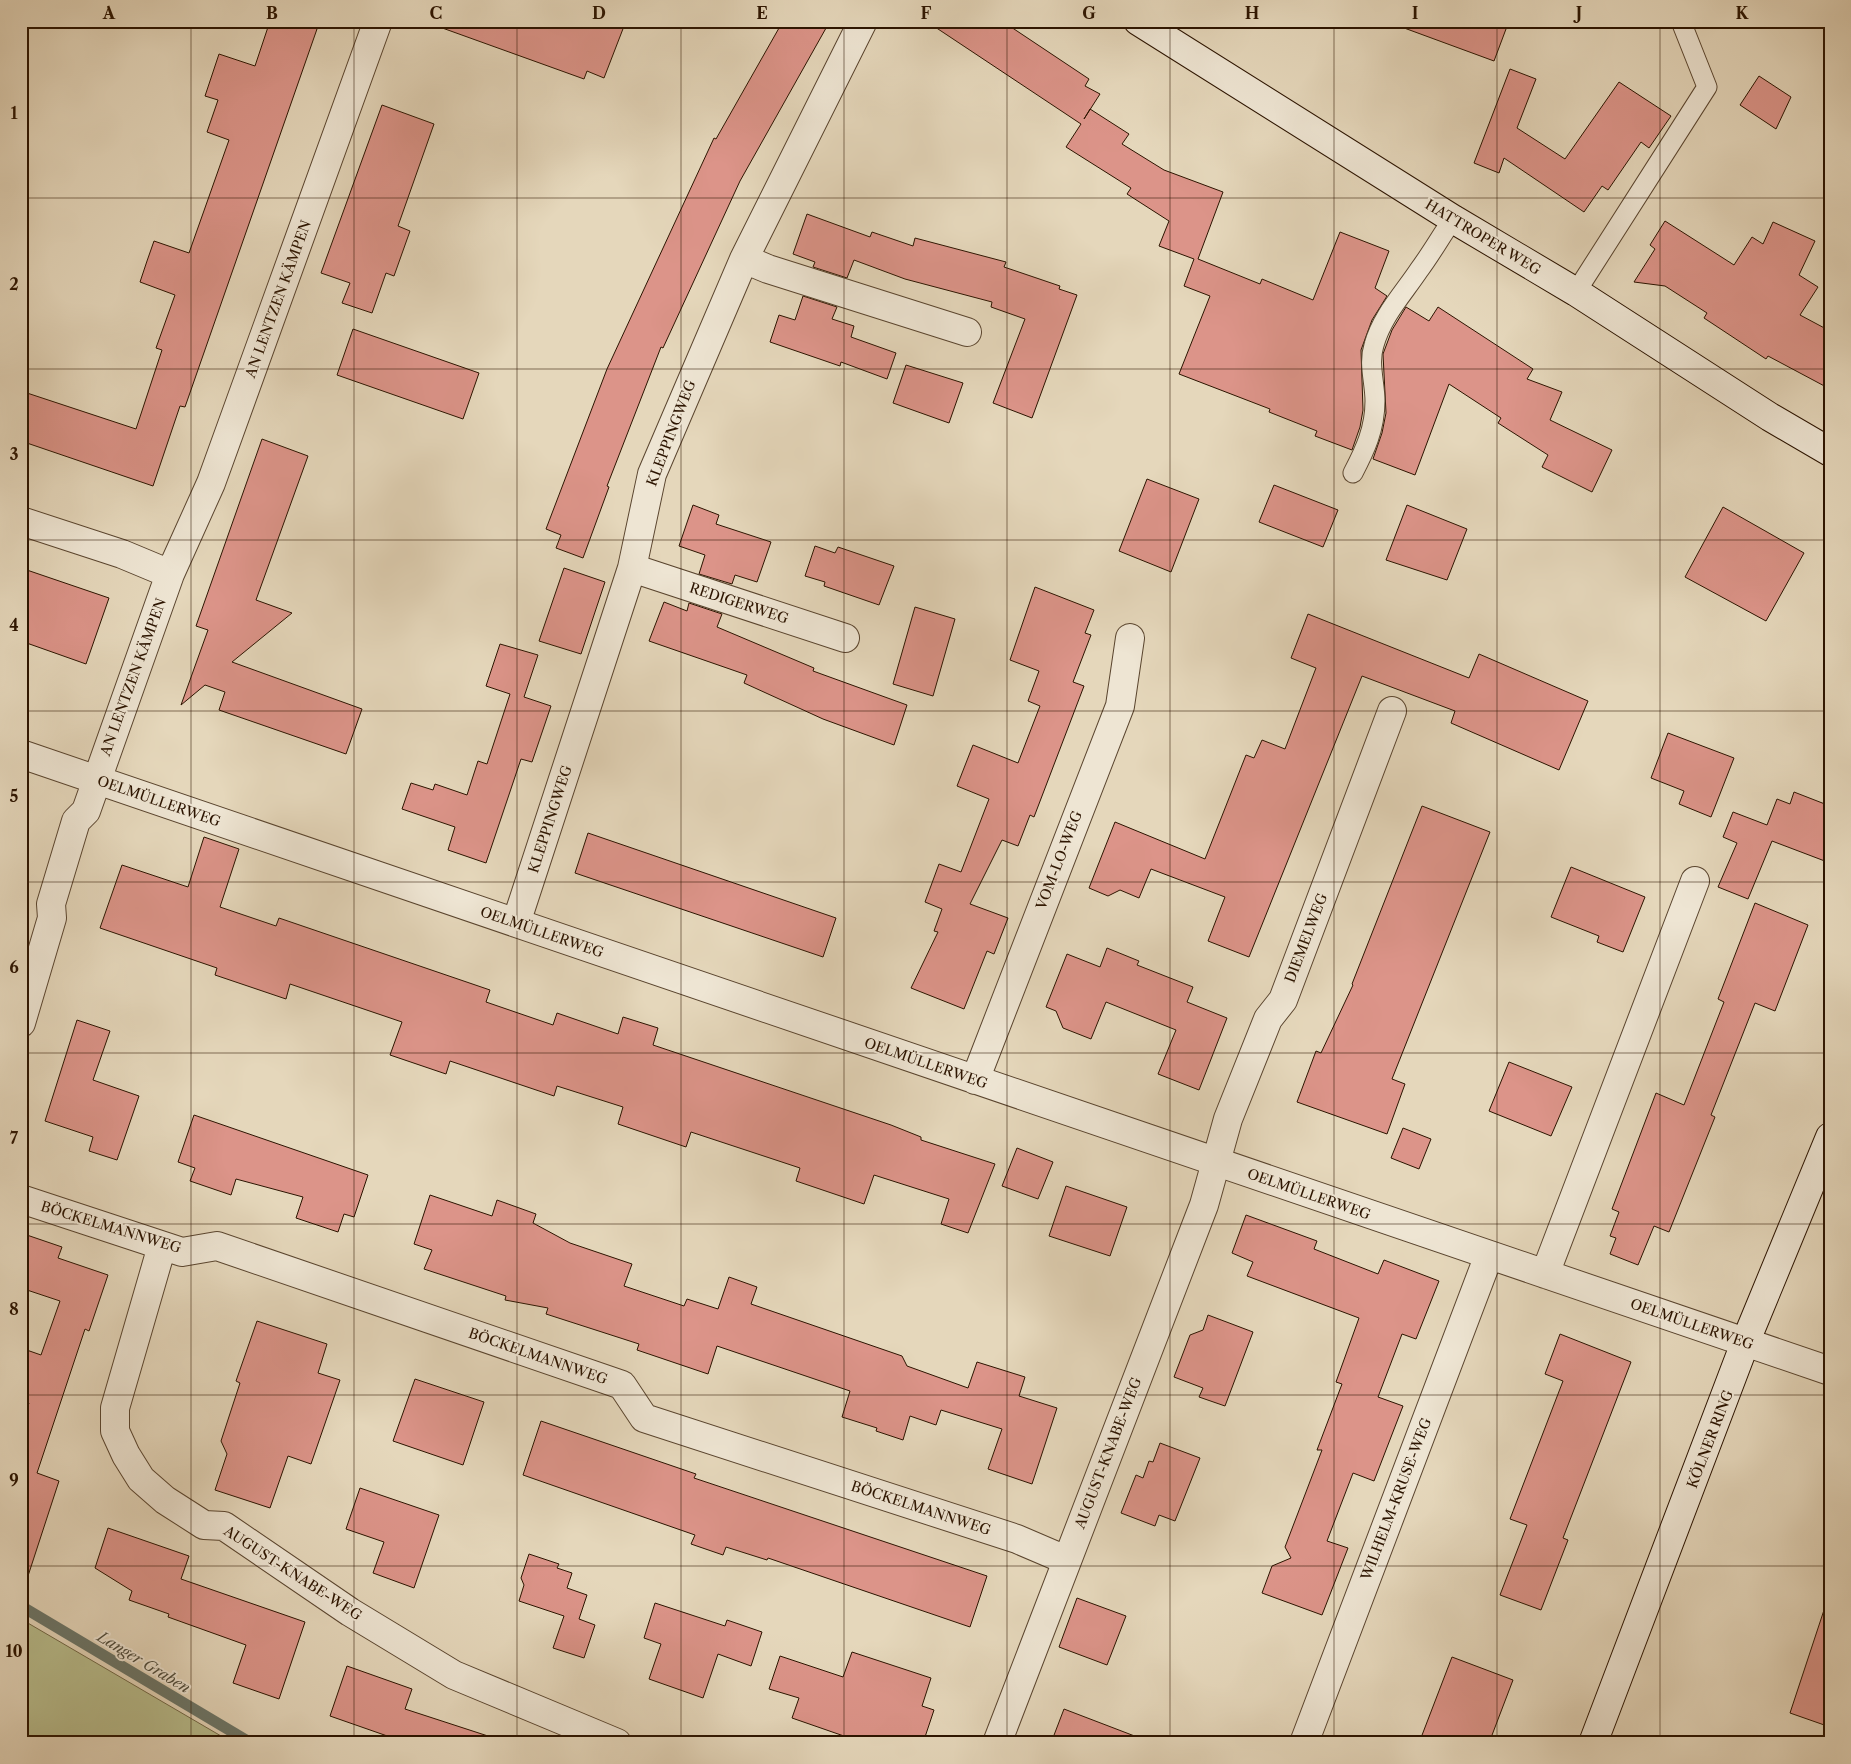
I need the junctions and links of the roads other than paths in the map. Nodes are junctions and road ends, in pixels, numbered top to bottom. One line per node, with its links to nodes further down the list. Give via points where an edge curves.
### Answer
1 (378, 21): 13 (street, AN LENTZEN KÄMPEN, via 211,484)
2 (863, 21): 6 (street, KLEPPINGWEG)
3 (1138, 21): 5 (street, HATTROPER WEG)
4 (1683, 21): 7 (lane, via 1706,87)
5 (1453, 219): 7 (street, HATTROPER WEG); 10 (lane, via 1383,322 1374,343 1370,358 1374,420 1369,442)
6 (744, 258): 8 (street, via 768,269); 12 (street, KLEPPINGWEG, via 652,474)
7 (1576, 292): 9 (street, HATTROPER WEG)
8 (966, 332)
9 (1830, 452)
10 (1353, 473)
11 (21, 521): 13 (street, via 122,554)
12 (632, 568): 14 (street, REDIGERWEG); 20 (street, KLEPPINGWEG)
13 (170, 574): 18 (street, AN LENTZEN KÄMPEN)
14 (845, 638)
15 (1130, 638): 22 (street, VOM-LO-WEG, via 1120,706)
16 (1392, 711): 24 (street, DIEMELWEG, via 1283,1000 1268,1019 1228,1119)
17 (21, 754): 18 (street, OELMÜLLERWEG)
18 (96, 780): 20 (street, OELMÜLLERWEG); 21 (street, via 86,811 76,821)
19 (1695, 882): 28 (street)
20 (516, 923): 22 (street, OELMÜLLERWEG)
21 (21, 1023)
22 (975, 1080): 24 (street, OELMÜLLERWEG)
23 (1830, 1137): 29 (street, KÖLNER RING)
24 (1216, 1162): 27 (street, OELMÜLLERWEG); 31 (street, AUGUST-KNABE-WEG, via 1204,1205)
25 (21, 1199): 26 (street, BÖCKELMANNWEG)
26 (162, 1246): 31 (street, BÖCKELMANNWEG, via 182,1252 217,1246 622,1386 644,1418 1017,1539); 32 (street, AUGUST-KNABE-WEG, via 115,1408 115,1431 141,1479 165,1500 204,1525 224,1526 350,1612 454,1675)
27 (1489, 1255): 28 (street, OELMÜLLERWEG); 34 (street, WILHELM-KRUSE-WEG)
28 (1544, 1274): 29 (street, OELMÜLLERWEG)
29 (1746, 1343): 30 (street, OELMÜLLERWEG); 35 (street, KÖLNER RING)
30 (1830, 1371)
31 (1066, 1560): 33 (street, AUGUST-KNABE-WEG)
32 (617, 1743)
33 (997, 1743)
34 (1304, 1743)
35 (1593, 1743)

